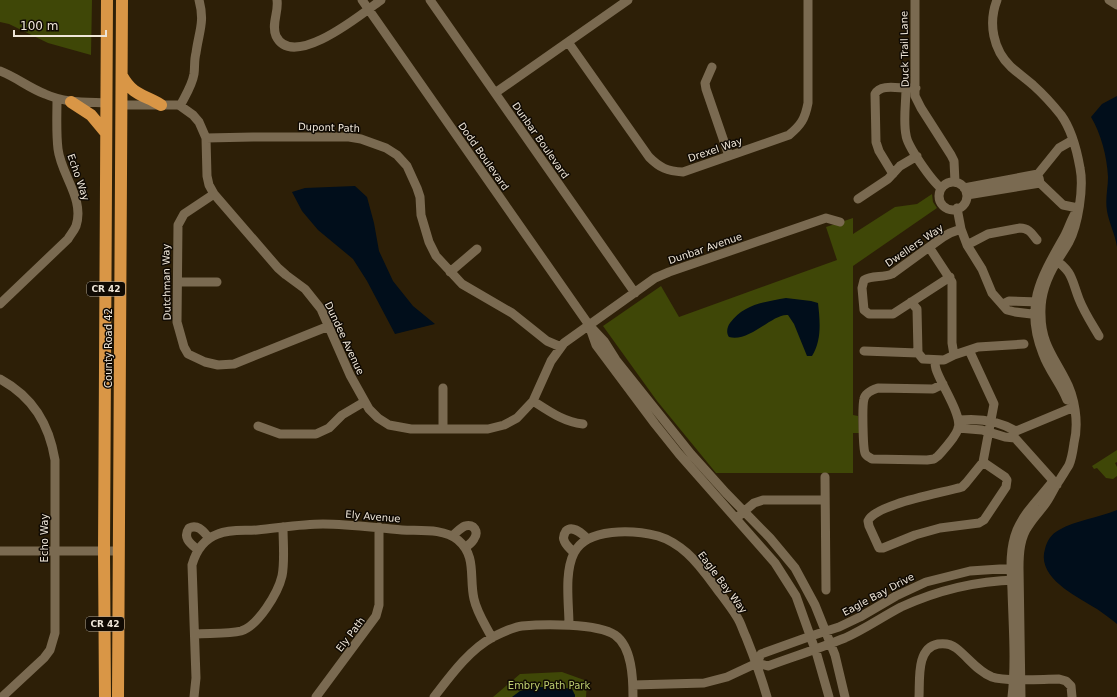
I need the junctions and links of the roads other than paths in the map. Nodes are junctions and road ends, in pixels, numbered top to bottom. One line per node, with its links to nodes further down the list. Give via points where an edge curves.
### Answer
1 (107, 0): 19 (highway, County Road 42 / CR 42)
2 (122, 0): 18 (highway, County Road 42 / CR 42)
3 (199, 0): 28 (street, via 202,24 194,75)
4 (277, 0): 14 (street, via 278,10 274,24 276,36 284,45 295,48 323,39)
5 (362, 0): 14 (street, Dodd Boulevard)
6 (381, 0): 14 (street)
7 (430, 0): 22 (street, Dunbar Boulevard)
8 (628, 0): 15 (street)
9 (808, 0): 33 (street, Drexel Way, via 808,103 800,127 789,135)
10 (915, 0): 21 (street, Duck Trail Lane)
11 (997, 0): 32 (street, via 993,21 997,47 1011,67 1045,96 1062,117)
12 (1109, 0): 13 (street)
13 (1117, 4)
14 (368, 9): 61 (street, Dodd Boulevard)
15 (568, 42): 22 (street); 33 (street, Drexel Way, via 657,166 669,171 682,172)
16 (712, 67): 33 (street, via 705,83 706,89)
17 (0, 71): 23 (street)
18 (122, 76): 26 (highway, County Road 42 / CR 42); 27 (highway, via 129,87 138,94)
19 (107, 85): 25 (highway, County Road 42 / CR 42); 26 (highway)
20 (906, 88): 21 (street); 34 (street, via 906,136); 35 (street, via 881,88 877,90 875,99 876,142)
21 (916, 88): 37 (street, Duck Trail Lane, via 916,100 954,161)
22 (495, 94): 55 (street, Dunbar Boulevard)
23 (57, 99): 24 (street); 58 (street, Echo Way, via 58,149 61,164 78,203 75,227 68,240)
24 (71, 102): 25 (street); 30 (highway, via 91,115)
25 (106, 103): 29 (highway); 30 (highway, County Road 42 / CR 42)
26 (122, 105): 27 (street); 29 (highway, County Road 42 / CR 42)
27 (161, 105): 28 (street)
28 (180, 106): 31 (street, Dundee Avenue, via 199,122)
29 (122, 127): 100 (highway, County Road 42 / CR 42)
30 (106, 133): 99 (highway, County Road 42 / CR 42)
31 (206, 138): 40 (street, Dundee Avenue, via 207,176); 51 (street, Dupont Path, via 348,137 361,138 386,148 407,166 420,197 421,215 429,242 436,256)
32 (1073, 140): 36 (street, via 1059,148); 43 (street, via 1081,171)
33 (729, 156)
34 (917, 156): 35 (street); 38 (street)
35 (892, 174): 41 (street)
36 (1039, 179): 39 (street); 43 (street, via 1064,205)
37 (955, 182): 38 (street, via 947,183); 39 (street, via 962,185)
38 (942, 188): 42 (street, via 939,197 943,205 949,209)
39 (965, 192): 42 (street, via 965,202)
40 (214, 194): 53 (street, Dutchman Way, via 184,214 178,225); 62 (street, Dundee Avenue, via 278,268 314,298)
41 (858, 199)
42 (957, 208): 45 (street)
43 (1078, 208): 50 (street, via 1071,218)
44 (840, 222): 55 (street, Dunbar Avenue, via 826,218 676,269 655,278)
45 (961, 229): 47 (street); 48 (street, Dwellers Way)
46 (1037, 240): 47 (street, via 1030,231 1020,228 988,234)
47 (967, 245): 59 (street, via 982,268 992,293)
48 (929, 247): 52 (street); 56 (street, Dwellers Way, via 892,274 886,277 866,278 863,282 863,305 866,313 893,314)
49 (477, 249): 51 (street)
50 (1054, 259): 57 (street, via 1040,282); 63 (street, via 1068,270)
51 (450, 272): 65 (street, Dupont Path, via 468,289 496,303 547,340)
52 (950, 277): 56 (street, Dwellers Way); 69 (street, via 953,288)
53 (178, 282): 54 (street); 62 (street, Dutchman Way, via 177,322 184,347 188,354 205,362 218,365 234,364)
54 (216, 282)
55 (635, 293): 61 (street, Dunbar Avenue)
56 (911, 302): 68 (street, via 917,309)
57 (1038, 302): 59 (street, via 1008,301); 60 (street)
58 (0, 304)
59 (1003, 304): 60 (street, via 1007,310)
60 (1037, 315): 76 (street, via 1037,336)
61 (589, 325): 65 (street, Dundee Avenue); 88 (street, via 691,454); 89 (street, via 596,345 655,424)
62 (329, 326): 75 (street, Dundee Avenue)
63 (1099, 336)
64 (1024, 344): 66 (street, via 988,345)
65 (561, 347): 74 (street, Dundee Avenue)
66 (968, 350): 69 (street); 77 (street, via 994,404)
67 (864, 351): 68 (street)
68 (918, 353): 70 (street, via 923,359)
69 (954, 354): 70 (street, via 944,360)
70 (936, 360): 72 (street, via 935,368)
71 (0, 379): 98 (street, Echo Way, via 12,385 31,403 45,425 52,443 55,460)
72 (943, 384): 79 (street); 79 (street, via 933,389 878,388 868,393 864,399 865,452 872,459 934,459)
73 (443, 388): 81 (street)
74 (533, 401): 78 (street, via 560,418); 81 (street, Dundee Avenue, via 517,418 497,427)
75 (364, 402): 80 (street, via 342,415 329,428 316,434 280,434); 81 (street, Dundee Avenue, via 378,418 396,427)
76 (1072, 407): 83 (street); 86 (street, via 1076,431 1074,444 1069,465)
77 (990, 421): 79 (street, via 979,419); 82 (street); 83 (street, via 1001,424)
78 (583, 424)
79 (959, 424): 82 (street)
80 (258, 426)
81 (443, 429)
82 (989, 432): 83 (street); 84 (street)
83 (1015, 435): 86 (street)
84 (983, 462): 84 (street, via 1002,474 1007,483 984,520 979,523 940,528 879,548 869,526 868,521 872,516 901,502 962,487)
85 (825, 477): 87 (street)
86 (1055, 483): 102 (street, via 1027,513)
87 (825, 500): 88 (street, via 767,500 754,503); 104 (street)
88 (744, 512): 89 (street); 106 (street, via 795,568)
89 (737, 518): 108 (street, via 776,563 796,596)
90 (283, 527): 91 (street, Ely Avenue, via 324,524); 93 (street, Ely Avenue, via 228,531); 107 (street, via 282,574 279,587 260,616 250,627 240,631)
91 (379, 527): 92 (street, Ely Avenue); 119 (street, Ely Path, via 379,605 376,616)
92 (452, 536): 95 (street); 95 (street, via 463,526 473,526 476,530 474,540)
93 (209, 538): 96 (street, Ely Avenue); 96 (street, via 196,526 188,528 187,540)
94 (588, 539): 101 (street, Eagle Bay Way); 101 (street, via 574,529 565,532 564,542); 112 (street, Eagle Bay Way, via 604,533 638,533 658,536 687,552 738,618)
95 (465, 548): 109 (street, via 472,569 474,600)
96 (198, 550): 107 (street, Ely Avenue, via 193,562 192,584)
97 (0, 551): 98 (street)
98 (55, 551): 99 (street); 115 (street, Echo Way, via 55,633 50,650)
99 (104, 551): 100 (street); 116 (highway, County Road 42 / CR 42)
100 (118, 551): 117 (highway, County Road 42 / CR 42)
101 (574, 553): 105 (street, via 568,578)
102 (1015, 568): 103 (street); 106 (street, Eagle Bay Drive, via 970,571 931,580 896,596 860,618)
103 (1015, 580): 110 (street, Eagle Bay Drive, via 974,584 941,591); 113 (street)
104 (826, 590)
105 (569, 625): 109 (street, via 520,626); 114 (street, via 600,629 615,635 629,658)
106 (826, 632): 108 (street, Eagle Bay Drive); 110 (street)
107 (195, 634): 118 (street)
108 (811, 636): 111 (street); 112 (street, Eagle Bay Drive, via 761,654)
109 (492, 638): 120 (street, via 470,654)
110 (830, 643): 111 (street, Eagle Bay Drive); 124 (street)
111 (815, 649): 112 (street, Eagle Bay Drive, via 768,666); 123 (street)
112 (757, 663): 114 (street, Eagle Bay Drive, via 727,677 704,683); 122 (street, Eagle Bay Way)
113 (1018, 679): 125 (street, via 986,674 954,647 940,643 930,647 924,656); 126 (street); 127 (street); 128 (street, via 1064,680 1070,684)
114 (633, 685): 121 (street)
115 (2, 697)
116 (105, 697)
117 (118, 697)
118 (194, 697)
119 (316, 697)
120 (434, 697)
121 (633, 697)
122 (767, 697)
123 (830, 697)
124 (845, 697)
125 (918, 697)
126 (1012, 697)
127 (1021, 697)
128 (1072, 697)

